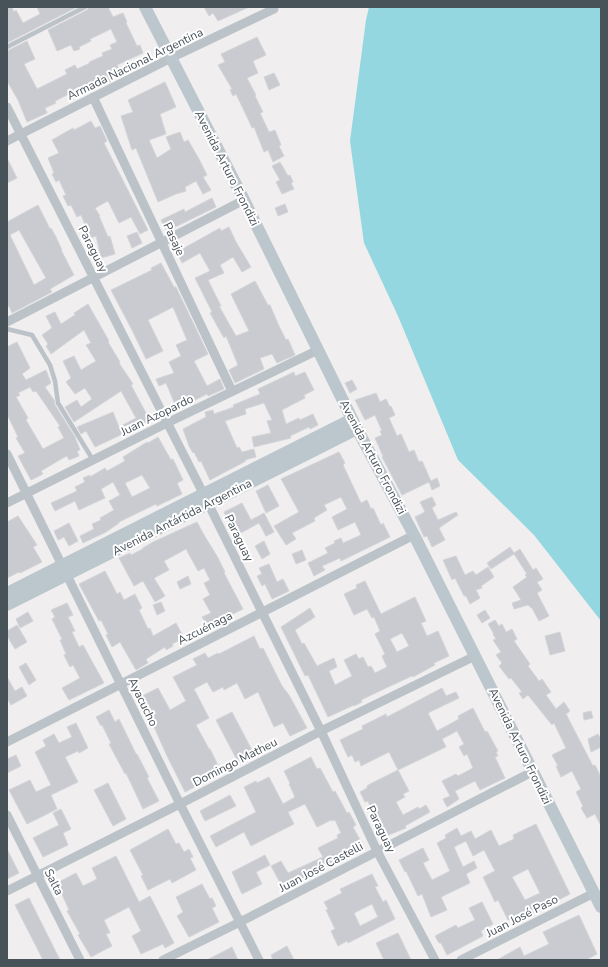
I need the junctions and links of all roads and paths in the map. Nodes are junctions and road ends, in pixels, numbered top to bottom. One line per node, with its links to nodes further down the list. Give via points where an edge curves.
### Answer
1 (85, 7): 4 (lane)
2 (145, 7): 5 (main road, Avenida Arturo Frondizi)
3 (274, 9): 5 (street, Armada Nacional Argentina)
4 (7, 47)
5 (171, 58): 6 (street, Armada Nacional Argentina); 10 (main road, Avenida Arturo Frondizi)
6 (93, 97): 8 (street, Armada Nacional Argentina); 11 (street, Pasaje)
7 (7, 107): 8 (street, Paraguay)
8 (20, 134): 9 (street, Armada Nacional Argentina); 12 (street, Paraguay)
9 (7, 141)
10 (244, 200): 11 (street); 15 (main road, Avenida Arturo Frondizi)
11 (162, 243): 12 (street); 16 (street, Pasaje)
12 (94, 278): 13 (street); 17 (street, Paraguay)
13 (7, 322)
14 (7, 329): 20 (lane, via 32,335 50,365 58,403)
15 (318, 350): 16 (street, Juan Azopardo); 18 (main road, Avenida Arturo Frondizi)
16 (232, 391): 17 (street, Juan Azopardo)
17 (167, 423): 20 (street, Juan Azopardo); 22 (street, Paraguay)
18 (355, 424): 22 (main road, Avenida Antártida Argentina); 24 (main road, Avenida Arturo Frondizi)
19 (7, 454): 21 (street, Ayacucho)
20 (93, 460): 21 (street, Juan Azopardo)
21 (27, 494): 23 (street, Juan Azopardo); 25 (street, Ayacucho)
22 (206, 499): 25 (main road, Avenida Antártida Argentina); 28 (street, Paraguay)
23 (7, 503)
24 (414, 535): 28 (street, Azcuénaga); 29 (main road, Avenida Arturo Frondizi)
25 (65, 570): 26 (main road, Avenida Antártida Argentina); 27 (main road, Avenida Antártida Argentina); 30 (street, Ayacucho)
26 (7, 593)
27 (7, 605)
28 (262, 613): 30 (street, Azcuénaga); 31 (street, Paraguay)
29 (475, 656): 31 (street, Domingo Matheu); 33 (main road, Avenida Arturo Frondizi)
30 (121, 684): 32 (street, Azcuénaga); 34 (street, Ayacucho)
31 (321, 731): 34 (street, Domingo Matheu); 36 (street, Paraguay)
32 (7, 742)
33 (532, 772): 36 (street, Juan José Castelli); 39 (main road, Avenida Arturo Frondizi)
34 (180, 804): 37 (street, Domingo Matheu); 41 (street, Ayacucho)
35 (7, 815): 37 (street, Salta)
36 (377, 851): 41 (street, Juan José Castelli); 45 (street, Paraguay)
37 (37, 876): 38 (street, Domingo Matheu); 42 (street, Salta)
38 (7, 891)
39 (594, 893): 40 (main road, Avenida Arturo Frondizi); 46 (street, Juan José Paso)
40 (601, 907)
41 (240, 922): 43 (street, Juan José Castelli); 44 (street, Ayacucho)
42 (80, 960)
43 (163, 960)
44 (259, 960)
45 (435, 960)
46 (461, 960)

